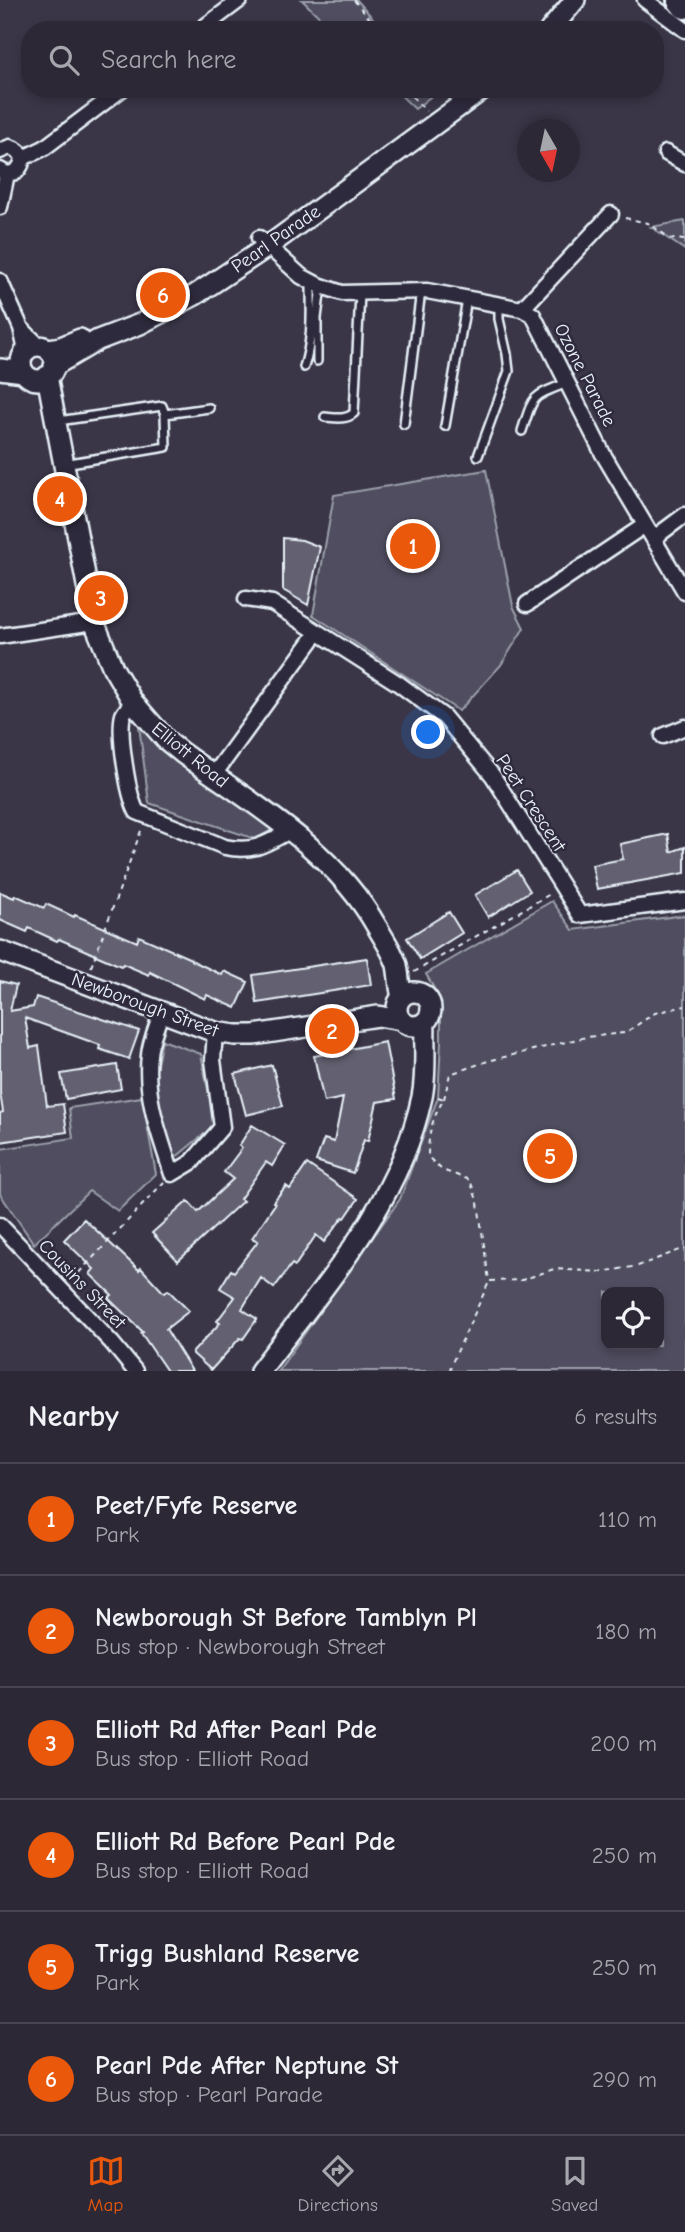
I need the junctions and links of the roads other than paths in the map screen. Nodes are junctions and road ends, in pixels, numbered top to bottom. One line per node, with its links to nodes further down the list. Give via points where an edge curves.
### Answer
1 (240, 0): 7 (street)
2 (561, 0): 8 (street)
3 (575, 0): 9 (street)
4 (645, 0): 10 (street)
5 (681, 0): 6 (highway)
6 (685, 5)
7 (212, 21)
8 (544, 21)
9 (558, 21)
10 (685, 30)
11 (110, 98): 16 (street, via 44,148)
12 (455, 98): 21 (street, Pearl Parade)
13 (470, 98): 21 (street, Pearl Parade)
14 (0, 151): 16 (street, via 10,147)
15 (666, 153): 17 (street)
16 (23, 158): 18 (street, via 16,173)
17 (685, 164)
18 (4, 172): 19 (street)
19 (0, 207)
20 (611, 214): 28 (street)
21 (263, 242): 23 (street); 31 (street, Pearl Parade, via 171,310)
22 (0, 281): 31 (street)
23 (316, 284): 25 (street, via 342,293); 30 (lane); 32 (lane)
24 (421, 291): 25 (street); 26 (street); 39 (lane)
25 (360, 292): 38 (lane, via 354,412 344,418)
26 (467, 299): 27 (street); 40 (lane)
27 (499, 305): 28 (street); 42 (lane, via 509,371)
28 (522, 309): 34 (street, Ozone Parade, via 533,316)
29 (0, 357): 31 (street)
30 (317, 361)
31 (37, 362): 33 (street); 37 (street, Elliott Road)
32 (304, 367)
33 (0, 369)
34 (568, 382): 41 (lane, via 534,398); 45 (street, Ozone Parade, via 603,454)
35 (209, 408): 36 (lane)
36 (164, 414): 37 (lane, via 162,406); 43 (lane, via 166,447)
37 (54, 415): 43 (street, Elliott Road)
38 (325, 417)
39 (404, 424)
40 (445, 426)
41 (522, 431)
42 (478, 456)
43 (63, 464): 49 (street, Elliott Road)
44 (685, 515): 45 (street)
45 (649, 531): 46 (street); 48 (street)
46 (685, 592)
47 (246, 599): 50 (street, Peet Crescent, via 272,603)
48 (527, 604)
49 (94, 622): 51 (street); 52 (street, Elliott Road)
50 (317, 632): 55 (street); 57 (street, Peet Crescent, via 444,717 493,776 580,915)
51 (0, 636)
52 (132, 702): 55 (street, Elliott Road, via 166,740); 56 (street, via 122,725 130,800 137,812 240,850 264,845)
53 (685, 727): 54 (street)
54 (663, 736)
55 (213, 776): 56 (street, Elliott Road)
56 (291, 830): 59 (street, Elliott Road, via 327,860 368,911 389,947)
57 (685, 901)
58 (0, 951): 60 (street, Newborough Street)
59 (407, 1000): 61 (street, Newborough Street, via 378,1016 254,1035); 64 (street, Elliott Road, via 424,1049 422,1096 400,1165 382,1204)
60 (161, 1013): 61 (street, Newborough Street); 61 (street, via 149,1054 148,1085 172,1174 192,1162 222,1127 213,1060)
61 (215, 1032)
62 (0, 1225): 63 (street, Cousins Street)
63 (135, 1371)
64 (260, 1371)

